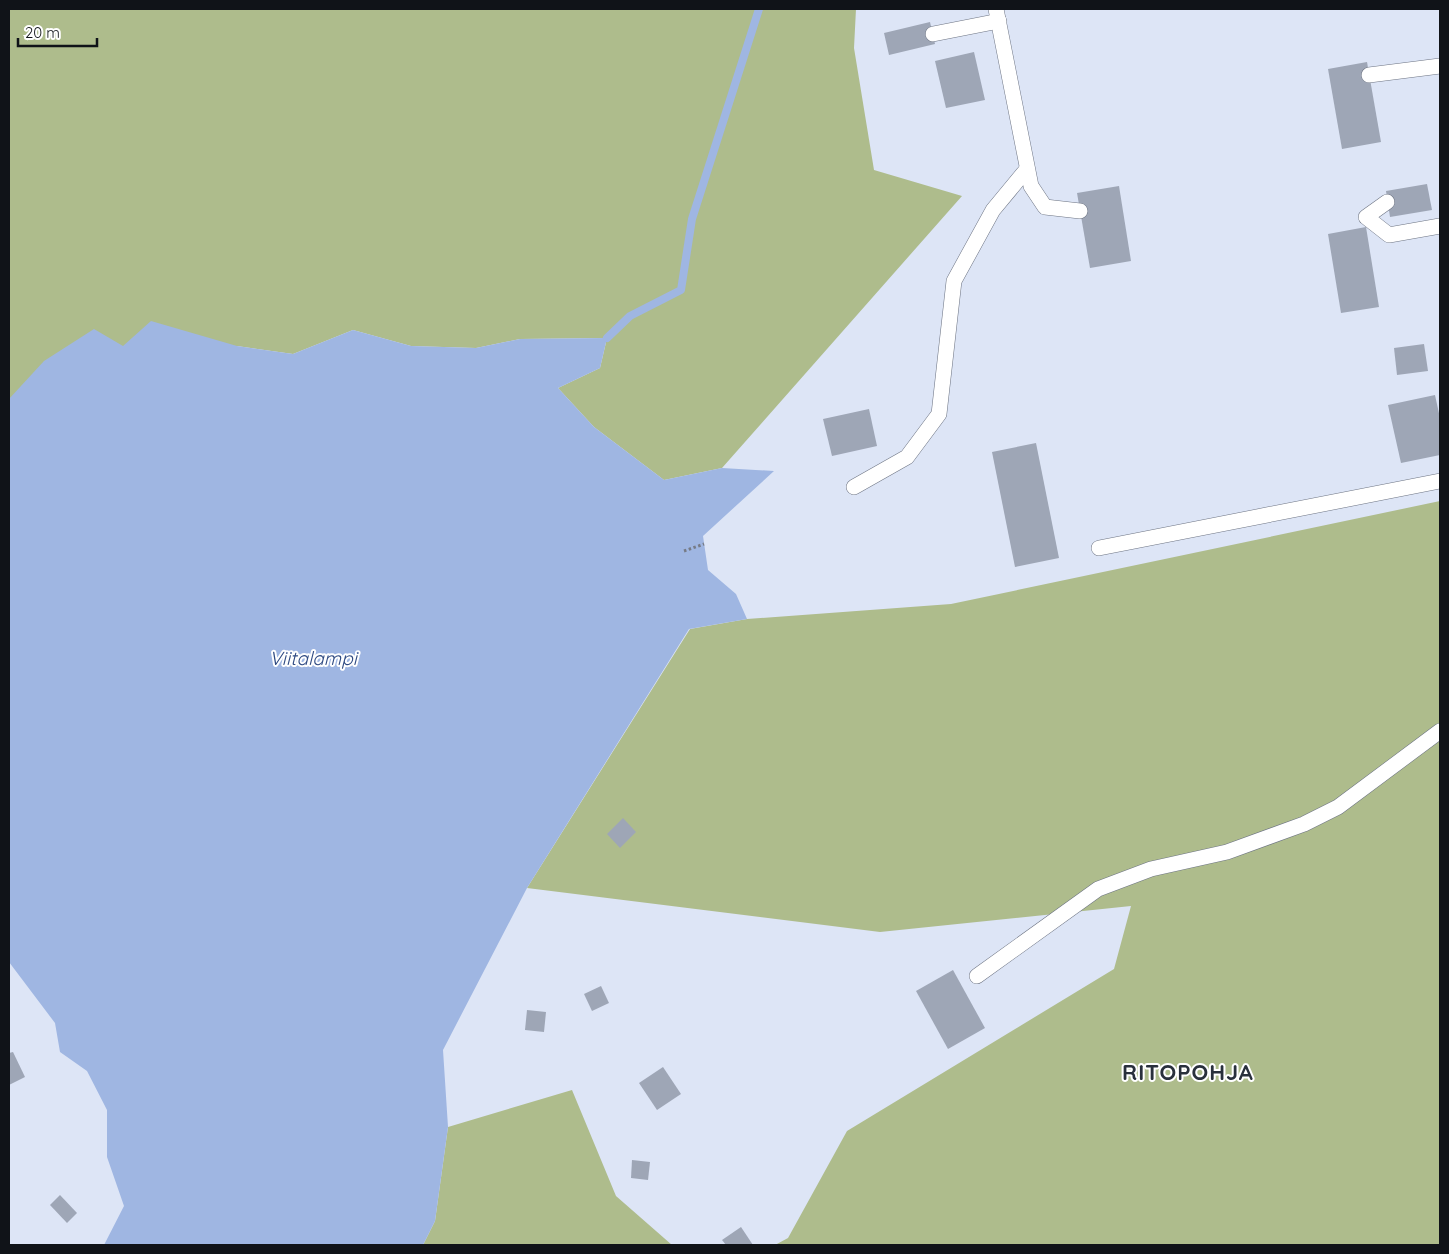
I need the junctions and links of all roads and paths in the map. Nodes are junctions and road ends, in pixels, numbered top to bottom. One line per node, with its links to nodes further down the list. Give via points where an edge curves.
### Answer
1 (998, 15): 2 (lane); 5 (lane)
2 (933, 34)
3 (1440, 66): 4 (lane)
4 (1369, 75)
5 (1027, 169): 7 (lane, via 1031,186 1046,207); 10 (lane, via 993,210 954,281 939,414 907,457)
6 (1387, 202): 8 (lane, via 1366,217 1389,235)
7 (1080, 211)
8 (1440, 226)
9 (1440, 481): 12 (lane)
10 (854, 487)
11 (704, 544): 13 (path)
12 (1099, 548)
13 (684, 551)
14 (1440, 731): 15 (lane, via 1338,807 1304,824 1227,852 1151,869 1098,889)
15 (977, 976)

